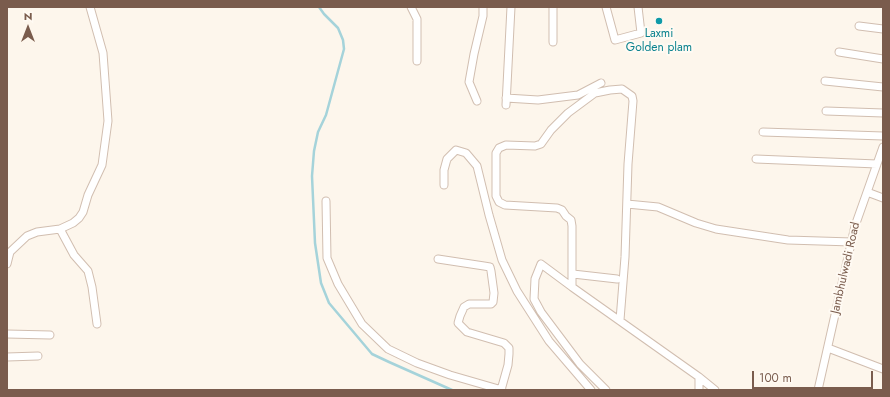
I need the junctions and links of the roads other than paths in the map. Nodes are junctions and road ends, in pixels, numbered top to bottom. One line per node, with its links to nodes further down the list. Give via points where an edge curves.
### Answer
1 (90, 7): 30 (street, via 103,53 107,133 102,165 83,212 73,223)
2 (412, 7): 13 (street, via 418,19)
3 (483, 7): 17 (street, via 469,82)
4 (511, 7): 15 (street, via 506,102 578,95)
5 (552, 7): 10 (street)
6 (606, 7): 7 (street, via 615,40 640,33)
7 (638, 7)
8 (859, 26): 9 (street)
9 (883, 29)
10 (553, 42)
11 (839, 52): 12 (street)
12 (883, 59)
13 (417, 61)
14 (826, 81): 16 (street)
15 (601, 83)
16 (883, 87)
17 (477, 101)
18 (826, 110): 19 (street)
19 (883, 113)
20 (763, 132): 21 (street)
21 (883, 136)
22 (883, 148): 24 (street, Jambhulwadi Road)
23 (756, 159): 24 (street)
24 (877, 164): 26 (street, Jambhulwadi Road)
25 (444, 184): 47 (street, via 447,159 456,150 466,153 477,166 502,260 517,291 549,341)
26 (867, 192): 27 (street); 31 (street, Jambhulwadi Road)
27 (883, 198)
28 (326, 201): 46 (street, via 327,258 338,284 362,324 388,348 417,363)
29 (627, 204): 31 (street, via 658,207 716,229 788,240); 34 (street, via 633,101 632,96 622,89 595,93 568,113 541,144 499,148 496,153 496,196 499,202 505,205 562,210 571,220); 37 (street)
30 (60, 229): 33 (street, via 27,236 10,252); 38 (street, via 74,256 88,271)
31 (852, 242): 41 (street, Jambhulwadi Road)
32 (438, 259): 46 (street, via 490,267 492,271 493,302 469,304 464,307 458,323 466,332 504,343 509,348)
33 (7, 264)
34 (573, 274): 35 (street); 36 (street)
35 (617, 279)
36 (572, 287): 37 (street); 48 (street, via 541,264 534,279 534,299 580,364)
37 (620, 320): 45 (street)
38 (97, 324)
39 (7, 334): 40 (street)
40 (50, 335)
41 (828, 348): 44 (street); 51 (street, Jambhulwadi Road)
42 (38, 356): 43 (street)
43 (7, 357)
44 (883, 369)
45 (699, 377): 49 (street); 50 (street)
46 (502, 390)
47 (591, 390)
48 (606, 390)
49 (699, 390)
50 (715, 390)
51 (818, 390)

